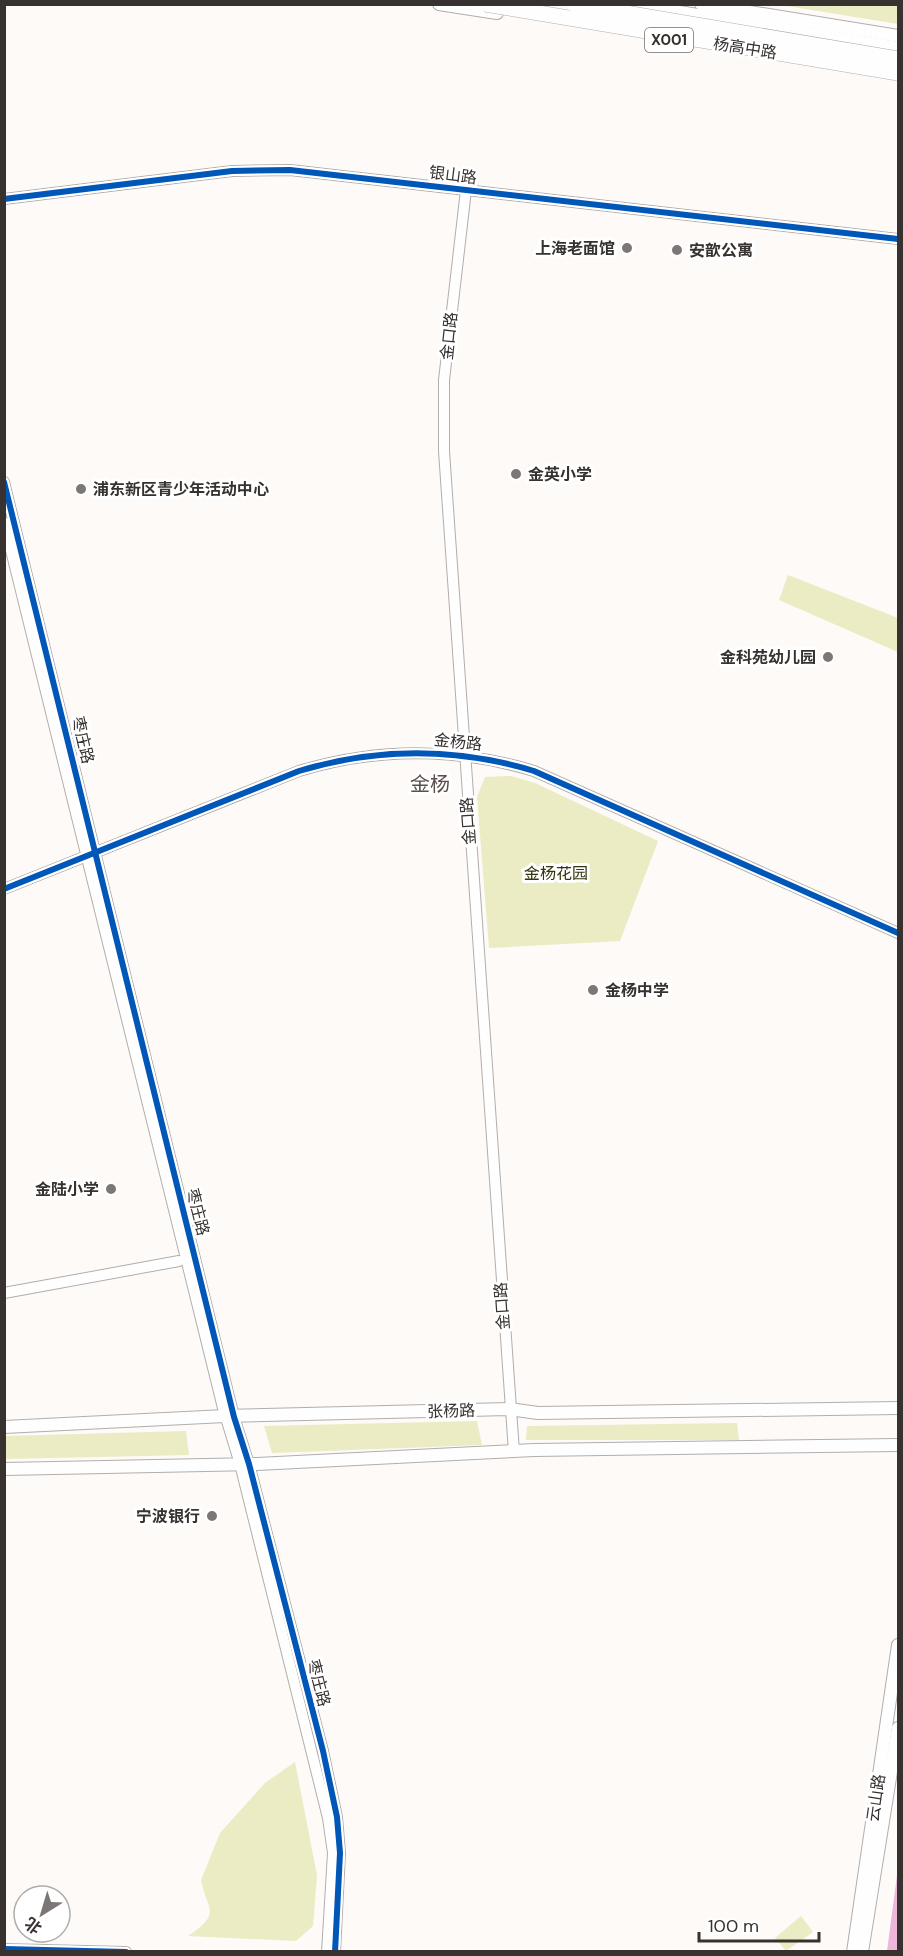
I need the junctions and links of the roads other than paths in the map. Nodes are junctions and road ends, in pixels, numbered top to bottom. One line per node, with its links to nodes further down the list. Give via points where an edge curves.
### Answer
1 (439, 4): 11 (main road, X001)
2 (485, 4): 10 (highway, 杨高中路 / X001, bridge)
3 (573, 4): 9 (highway, 杨高中路 / X001, bridge)
4 (631, 4): 6 (main road, 杨高中路 / X001)
5 (701, 4): 7 (main road)
6 (827, 36): 8 (main road, 杨高中路 / X001); 11 (main road)
7 (898, 36)
8 (898, 48)
9 (898, 58)
10 (898, 73)
11 (873, 74): 12 (main road, X001)
12 (898, 78)
13 (466, 190): 14 (street, 银山路, via 271,169); 15 (street, 银山路); 18 (street, 金口路, via 443,414)
14 (4, 199)
15 (898, 239)
16 (4, 482): 19 (street, 枣庄路)
17 (4, 522): 19 (street, 枣庄路)
18 (463, 754): 19 (street, 金杨路, via 396,752 338,759); 21 (street, 金杨路, via 498,760 568,785); 25 (street, 金口路)
19 (91, 854): 20 (street, 金杨路); 26 (street, 枣庄路)
20 (4, 889)
21 (898, 933)
22 (179, 1261): 23 (street)
23 (4, 1293)
24 (898, 1408): 25 (main road, 张杨路, via 538,1413)
25 (509, 1409): 26 (main road, 张杨路); 29 (street, 金口路)
26 (229, 1416): 27 (main road, 张杨路); 30 (street, 枣庄路)
27 (4, 1426)
28 (898, 1445): 29 (main road)
29 (513, 1452): 30 (main road)
30 (244, 1464): 31 (main road); 36 (street, 枣庄路, via 328,1818 333,1853); 37 (street, 枣庄路, via 323,1751 337,1817 340,1853)
31 (4, 1469)
32 (898, 1645): 38 (main road, 云山路)
33 (898, 1728): 39 (main road, 云山路)
34 (4, 1949): 35 (street)
35 (126, 1952)
36 (327, 1952)
37 (335, 1952)
38 (853, 1952)
39 (862, 1952)

